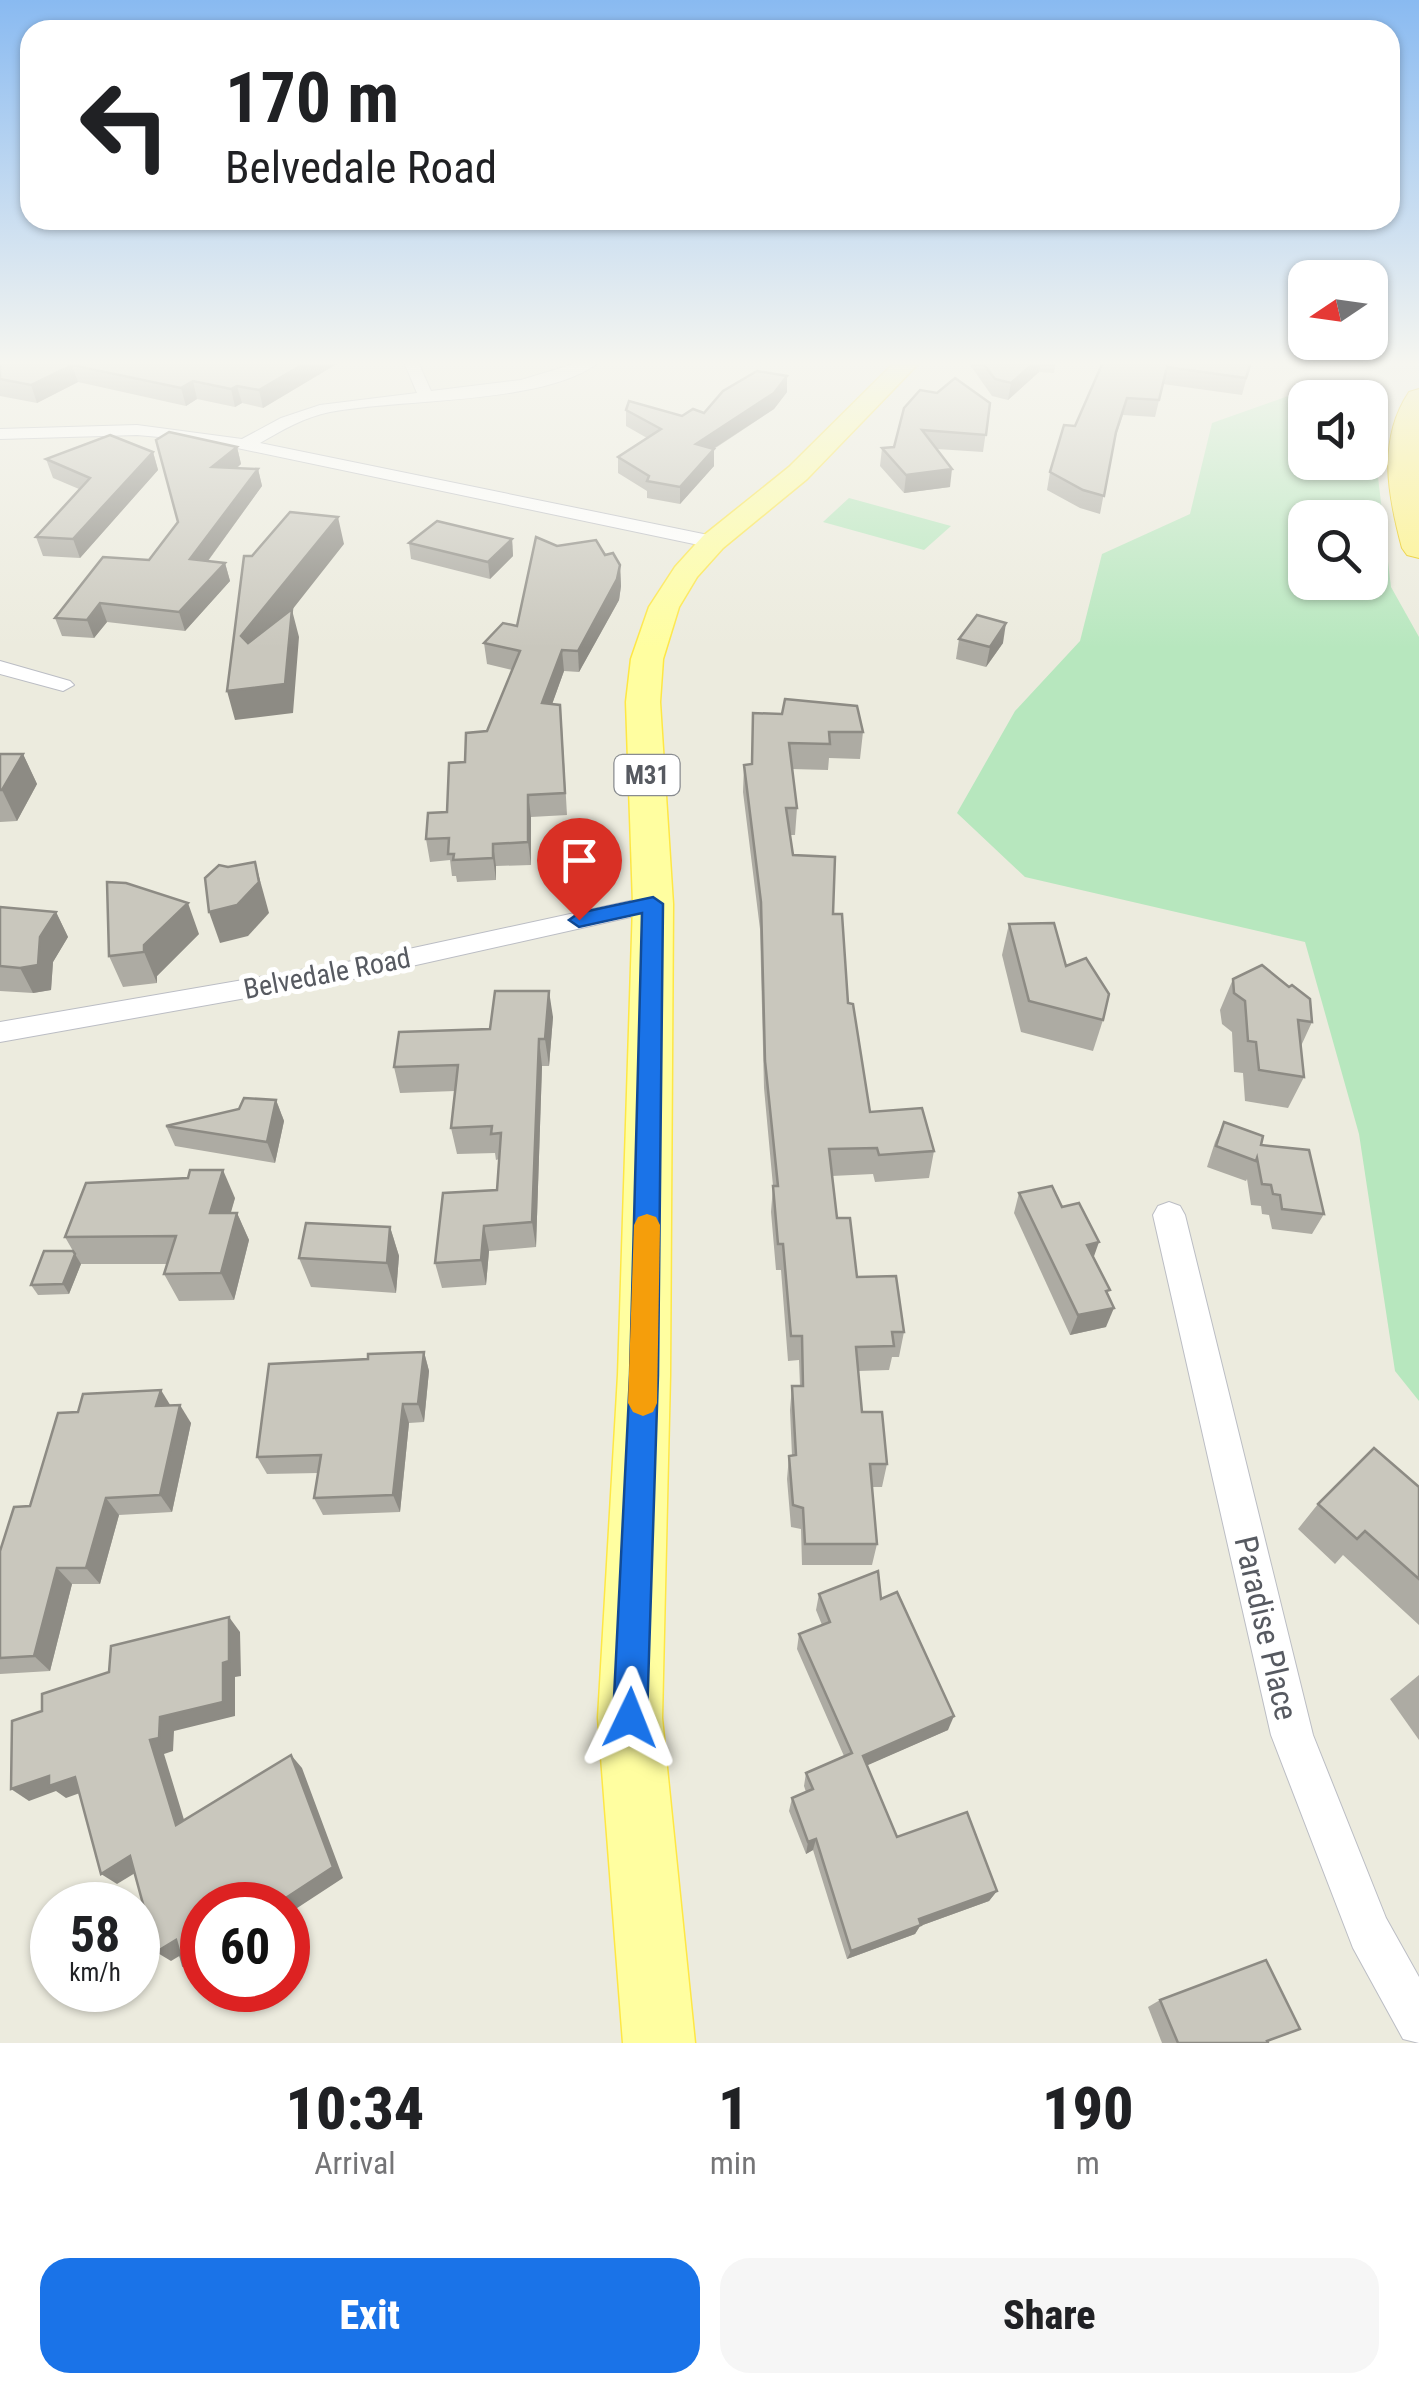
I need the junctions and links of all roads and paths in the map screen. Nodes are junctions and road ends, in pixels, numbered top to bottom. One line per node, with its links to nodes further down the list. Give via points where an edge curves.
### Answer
1 (309, 457): 4 (street)
2 (813, 457): 4 (main road, M31)
3 (1401, 457): 5 (highway)
4 (712, 542): 8 (main road, M31, via 664,607 647,659 643,702)
5 (1419, 548)
6 (0, 667): 7 (street)
7 (63, 685)
8 (653, 904): 9 (street, Belvedale Road, via 358,969); 12 (main road, M31, via 630,1718)
9 (0, 1032)
10 (1169, 1215): 11 (street, Paradise Place, via 1292,1735 1369,1932)
11 (1419, 2022)
12 (659, 2043)

